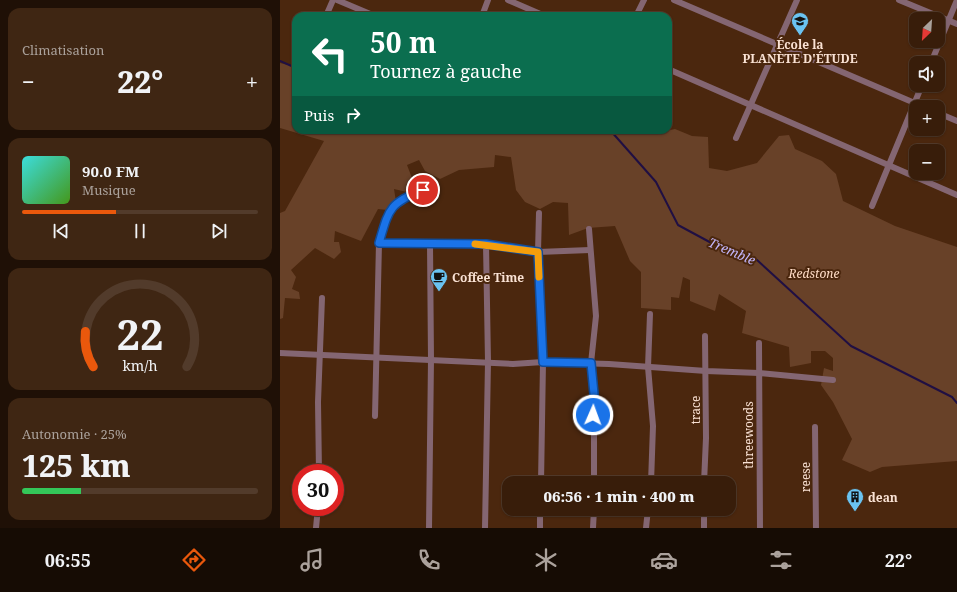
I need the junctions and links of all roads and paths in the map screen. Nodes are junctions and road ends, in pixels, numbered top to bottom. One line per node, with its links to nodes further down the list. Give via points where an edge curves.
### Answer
1 (333, 0): 10 (street)
2 (337, 0): 11 (street)
3 (488, 0): 12 (street)
4 (508, 0): 13 (street)
5 (644, 0): 14 (street)
6 (674, 0): 17 (street)
7 (797, 0): 17 (street)
8 (899, 0): 15 (street)
9 (957, 0): 15 (street)
10 (328, 12)
11 (366, 12)
12 (484, 12)
13 (536, 12)
14 (638, 12)
15 (949, 21): 16 (street); 18 (street)
16 (957, 24)
17 (778, 44): 20 (street); 21 (street)
18 (934, 56)
19 (672, 71): 21 (street)
20 (909, 101)
21 (751, 105): 25 (street); 26 (street)
22 (909, 115): 26 (street)
23 (945, 116): 24 (street)
24 (957, 122)
25 (736, 138)
26 (889, 164): 28 (street); 29 (street)
27 (433, 186): 32 (street, via 396,203 386,220)
28 (957, 195)
29 (872, 206)
30 (539, 213): 36 (street)
31 (589, 229): 35 (street)
32 (379, 243): 33 (street); 43 (street)
33 (430, 244): 34 (street); 44 (street)
34 (486, 244): 36 (street); 45 (street)
35 (590, 250): 36 (street); 47 (street, via 596,316)
36 (538, 252): 46 (street)
37 (322, 298): 42 (street)
38 (650, 314): 48 (street)
39 (705, 336): 49 (street, trace)
40 (759, 343): 50 (street, threewoods)
41 (280, 353): 42 (street)
42 (320, 355): 43 (street); 54 (street)
43 (375, 357): 44 (street); 52 (street)
44 (431, 360): 45 (street); 65 (street)
45 (488, 362): 46 (street); 66 (street)
46 (543, 362): 47 (street); 55 (street)
47 (591, 363): 48 (street); 56 (street, via 594,394)
48 (648, 367): 49 (street); 57 (street, via 654,426)
49 (706, 371): 50 (street); 58 (street, trace)
50 (759, 373): 51 (street); 71 (street, threewoods)
51 (833, 380)
52 (375, 416)
53 (816, 427): 72 (street, reese)
54 (319, 464)
55 (541, 476)
56 (594, 476)
57 (651, 476)
58 (704, 476)
59 (317, 516): 64 (street)
60 (540, 516): 67 (street)
61 (594, 516): 68 (street)
62 (647, 516): 69 (street)
63 (704, 516): 70 (street)
64 (316, 528)
65 (429, 528)
66 (485, 528)
67 (540, 528)
68 (593, 528)
69 (646, 528)
70 (704, 528)
71 (760, 528)
72 (816, 528)

